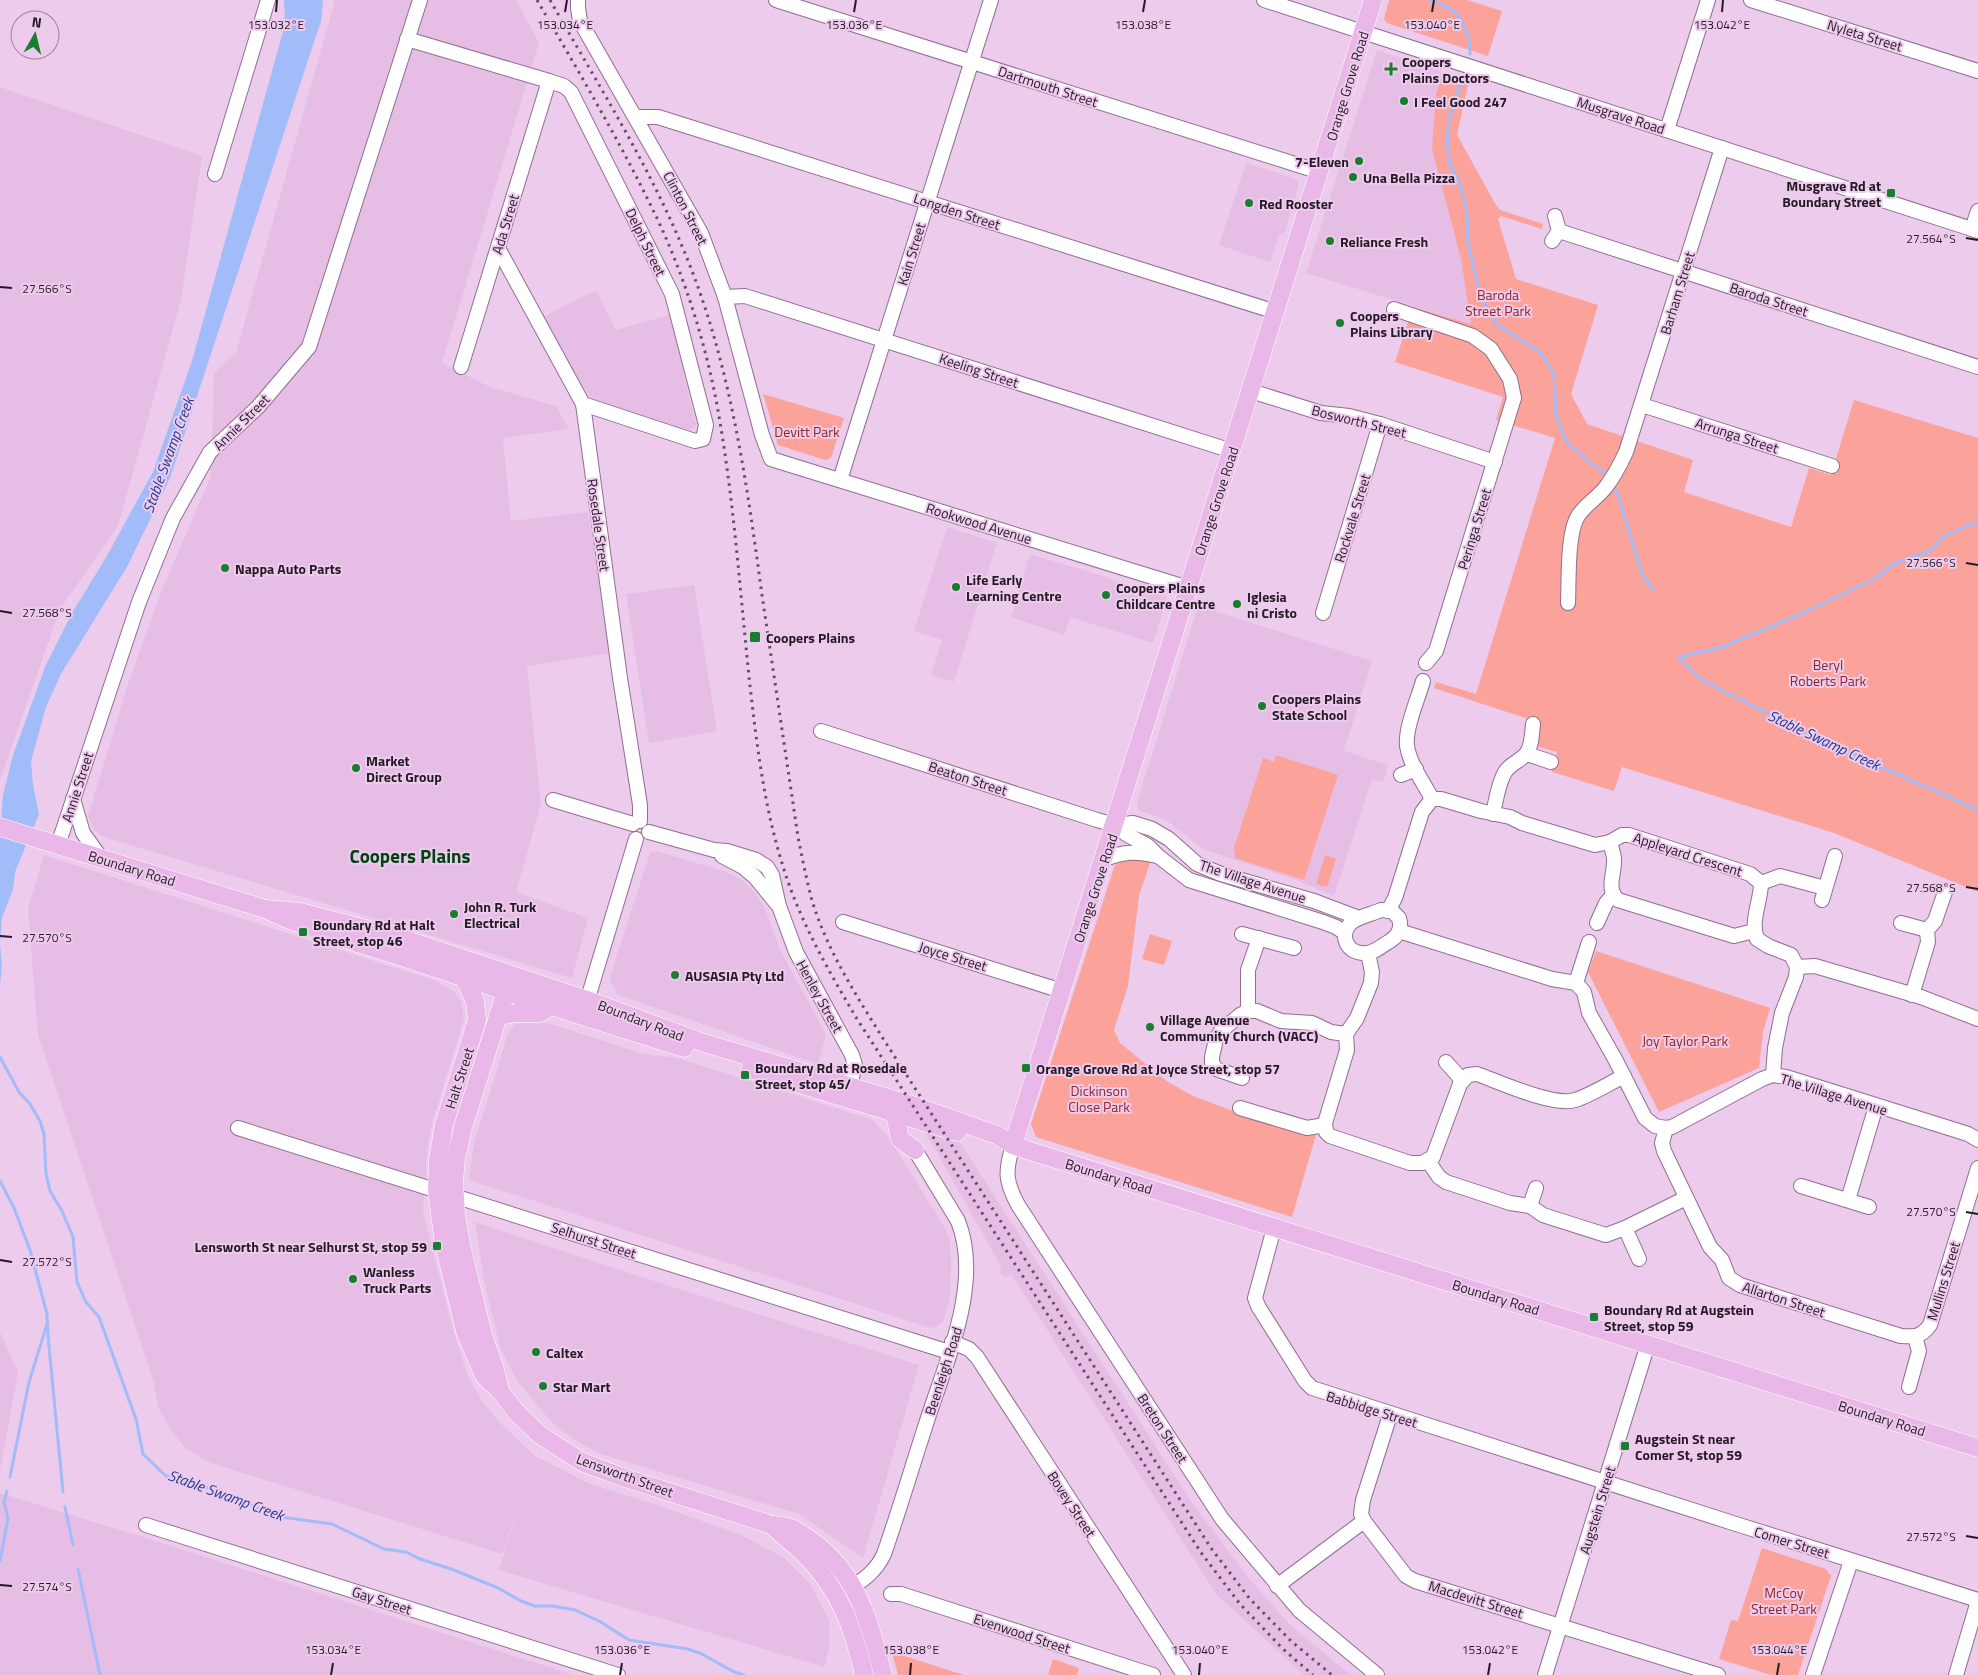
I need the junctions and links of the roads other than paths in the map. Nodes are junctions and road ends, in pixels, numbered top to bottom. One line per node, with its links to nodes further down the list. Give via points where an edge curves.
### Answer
1 (268, 0): 19 (street)
2 (420, 0): 11 (street, Annie Street)
3 (578, 0): 15 (street, Clinton Street, via 580,21)
4 (776, 0): 12 (street, Dartmouth Street)
5 (991, 0): 12 (street, Kain Street)
6 (1264, 0): 10 (street, Musgrave Road)
7 (1373, 0): 10 (main road, Orange Grove Road)
8 (1708, 0): 16 (street)
9 (1752, 0): 13 (street, Nyleta Street)
10 (1364, 32): 16 (street, Musgrave Road); 18 (main road, Orange Grove Road)
11 (407, 40): 14 (street, Delph Street); 52 (street, Annie Street, via 309,347 258,407 210,452 173,518 139,602)
12 (971, 62): 18 (street, Dartmouth Street); 20 (street, Kain Street)
13 (1978, 71)
14 (549, 82): 24 (street, Ada Street); 33 (street, Delph Street, via 564,86 571,92 672,294 706,425 703,439 696,441)
15 (637, 117): 20 (street, Longden Street, via 658,117); 26 (street, Clinton Street, via 701,233)
16 (1667, 130): 17 (street, Musgrave Road)
17 (1722, 148): 23 (street, Musgrave Road); 25 (street, Barham Street)
18 (1320, 172): 28 (main road, Orange Grove Road)
19 (215, 174)
20 (928, 201): 28 (street, Longden Street); 29 (street, Kain Street)
21 (1978, 211): 23 (street)
22 (1555, 216): 25 (street, Baroda Street, via 1556,236)
23 (1975, 230)
24 (498, 248): 30 (street, Ada Street); 33 (street, Rosedale Street)
25 (1684, 272): 31 (street, Baroda Street); 34 (street, Barham Street)
26 (725, 297): 29 (street, Keeling Street, via 745,296); 37 (street, Clinton Street)
27 (1394, 310): 38 (street, Peringa Street, via 1473,336 1491,349 1514,391)
28 (1276, 312): 32 (main road, Orange Grove Road)
29 (884, 340): 36 (street, Keeling Street); 40 (street, Kain Street)
30 (461, 367)
31 (1978, 367)
32 (1251, 391): 35 (street, Bosworth Street, via 1321,412); 36 (main road, Orange Grove Road)
33 (583, 404): 56 (street, Rosedale Street, via 640,805)
34 (1642, 404): 39 (street, Arrunga Street); 42 (street, Barham Street, via 1616,473 1578,516 1574,526)
35 (1380, 424): 38 (street, Bosworth Street); 43 (street, Rockvale Street)
36 (1232, 451): 41 (main road, Orange Grove Road)
37 (771, 459): 40 (street, Rookwood Avenue)
38 (1495, 462): 44 (street, Peringa Street, via 1436,650)
39 (1832, 466)
40 (840, 480): 41 (street, Rookwood Avenue)
41 (1188, 588): 57 (main road, Orange Grove Road)
42 (1568, 603)
43 (1323, 613)
44 (1426, 663)
45 (1422, 681): 50 (street, via 1408,733 1408,746)
46 (1533, 724): 48 (street)
47 (821, 731): 57 (street, Beaton Street)
48 (1527, 754): 49 (street); 55 (street, via 1505,772)
49 (1551, 762)
50 (1416, 769): 51 (street); 53 (street)
51 (1401, 775)
52 (74, 799): 62 (street, Annie Street); 65 (street, via 83,833)
53 (1432, 799): 55 (street, Appleyard Crescent, via 1441,798); 71 (street, via 1422,812 1395,898)
54 (553, 800): 56 (street)
55 (1493, 814): 61 (street, Appleyard Crescent, via 1595,845)
56 (636, 822): 59 (street, via 648,826); 60 (street, via 631,832)
57 (1115, 824): 63 (street, The Village Avenue); 66 (main road, Orange Grove Road); 72 (street, The Village Avenue, via 1133,823 1152,829 1203,867)
58 (0, 827): 62 (main road, Boundary Road)
59 (649, 832): 60 (street, via 644,839); 104 (street, Henley Street, via 756,860 772,875 779,906 796,952 852,1055 855,1065)
60 (636, 839): 93 (street)
61 (1610, 842): 67 (street, Appleyard Crescent, via 1622,835 1636,836 1750,874); 69 (street, via 1614,861 1611,877)
62 (58, 845): 65 (main road, Boundary Road)
63 (1158, 856): 66 (street, via 1141,852 1120,853); 79 (street, The Village Avenue, via 1189,880 1323,922)
64 (1835, 856): 67 (street, via 1824,894 1780,876)
65 (101, 858): 70 (main road, Boundary Road)
66 (1103, 860): 90 (main road, Orange Grove Road)
67 (1761, 883): 77 (street)
68 (1945, 892): 76 (street, via 1935,921)
69 (1613, 895): 75 (street); 77 (street, via 1618,900 1734,936)
70 (265, 909): 86 (main road, Boundary Road, via 300,912 372,930); 87 (main road, Boundary Road, via 297,924)
71 (1388, 910): 72 (street); 78 (street, via 1399,918)
72 (1359, 918): 79 (street)
73 (843, 922): 90 (street, Joyce Street)
74 (1901, 922): 76 (street)
75 (1597, 923)
76 (1927, 930): 91 (street, via 1928,942)
77 (1754, 931): 85 (street, via 1757,938 1768,946 1791,954)
78 (1399, 932): 84 (street); 88 (street, via 1552,979)
79 (1345, 933): 84 (street, via 1350,948 1356,953)
80 (1242, 934): 81 (street)
81 (1259, 938): 83 (street); 94 (street, via 1248,970)
82 (1589, 942): 88 (street)
83 (1294, 948)
84 (1368, 953): 97 (street, via 1371,983 1357,1018)
85 (1797, 967): 91 (street, via 1815,966); 100 (street, via 1782,1013)
86 (507, 974): 89 (main road, Halt Street); 93 (main road, Boundary Road)
87 (464, 978): 89 (main road, Boundary Road); 98 (main road, via 477,1010)
88 (1576, 983): 101 (street, via 1584,992 1589,1013)
89 (501, 991): 92 (main road, Boundary Road); 95 (main road, Halt Street); 98 (main road, Halt Street, via 485,1025)
90 (1062, 991): 112 (main road, Orange Grove Road)
91 (1912, 995): 96 (street)
92 (551, 1006): 93 (main road, Boundary Road); 95 (main road, via 539,1013)
93 (585, 1008): 104 (main road, Boundary Road); 107 (main road, Boundary Road)
94 (1248, 1011): 97 (street, via 1257,1011 1281,1021 1312,1023 1331,1032); 102 (street, via 1221,1031 1212,1057 1216,1069)
95 (498, 1016): 119 (main road, Halt Street, via 459,1146)
96 (1978, 1019)
97 (1346, 1034): 108 (street, via 1347,1050)
98 (470, 1042): 118 (main road, Halt Street, via 444,1125)
99 (1446, 1062): 103 (street)
100 (1772, 1075): 105 (street, The Village Avenue); 110 (street, The Village Avenue)
101 (1624, 1076): 103 (street, via 1576,1100 1563,1102 1477,1074); 110 (street, via 1645,1118 1651,1125)
102 (1242, 1078)
103 (1462, 1080): 114 (street, via 1436,1150)
104 (850, 1085): 112 (main road, Boundary Road, via 997,1135)
105 (1876, 1106): 111 (street, The Village Avenue, via 1968,1134); 121 (street)
106 (1240, 1108): 108 (street, via 1307,1128)
107 (895, 1114): 112 (main road, Boundary Road, via 994,1145); 113 (main road, via 900,1139)
108 (1325, 1125): 114 (street, via 1330,1136 1356,1145 1410,1163)
109 (238, 1128): 118 (street, Selhurst Street)
110 (1666, 1128): 120 (street, Allarton Street, via 1662,1143 1664,1151)
111 (1978, 1140)
112 (1013, 1145): 124 (main road, Boundary Road); 139 (street, Breton Street, via 1007,1177 1018,1206 1222,1519)
113 (915, 1150): 129 (street, Beenleigh Road, via 958,1221 966,1242 966,1288)
114 (1428, 1160): 122 (street, via 1446,1182 1510,1203)
115 (1978, 1168): 127 (street, Mullins Street, via 1930,1325 1923,1334)
116 (1801, 1186): 121 (street)
117 (1536, 1188): 122 (street)
118 (437, 1190): 119 (street, Selhurst Street); 131 (main road, Lensworth Street, via 444,1244 465,1331 484,1376)
119 (454, 1196): 129 (street, Selhurst Street); 131 (main road, Lensworth Street, via 462,1249)
120 (1686, 1198): 125 (street); 127 (street, Allarton Street, via 1710,1247 1722,1260 1725,1272 1733,1282 1901,1336)
121 (1848, 1200): 123 (street)
122 (1530, 1206): 125 (street, via 1543,1215 1599,1234)
123 (1870, 1207)
124 (1274, 1228): 128 (main road, Boundary Road); 132 (street, Babbidge Street, via 1255,1298 1305,1382 1312,1388)
125 (1625, 1228): 126 (street)
126 (1639, 1260)
127 (1915, 1337): 130 (street, via 1920,1351)
128 (1648, 1344): 133 (main road, Boundary Road); 134 (street, Augstein Street)
129 (951, 1347): 140 (street, Beenleigh Road, via 884,1554 872,1573); 149 (street, Bovey Street, via 969,1349 977,1357)
130 (1909, 1388)
131 (500, 1391): 137 (main road, Lensworth Street, via 517,1413 540,1434 582,1462)
132 (1390, 1414): 134 (street, Babbidge Street); 135 (street, via 1363,1500 1361,1514)
133 (1978, 1448)
134 (1606, 1482): 138 (street, Comer Street); 144 (street, Augstein Street)
135 (1364, 1521): 139 (street); 144 (street, Macdevitt Street, via 1406,1576)
136 (146, 1525): 145 (street, Gay Street)
137 (772, 1525): 140 (main road, Lensworth Street, via 790,1527 816,1544 835,1562); 142 (main road, Lensworth Street, via 811,1562)
138 (1851, 1561): 143 (street, Comer Street); 153 (street)
139 (1277, 1586): 150 (street, Breton Street, via 1299,1610)
140 (853, 1587): 142 (street, Beenleigh Road); 147 (main road, via 870,1625)
141 (891, 1594): 148 (street, Evenwood Street, via 901,1594)
142 (837, 1596): 146 (main road, via 852,1627)
143 (1978, 1600): 154 (street)
144 (1561, 1625): 151 (street, Augstein Street); 152 (street, Macdevitt Street)
145 (618, 1675)
146 (864, 1675)
147 (883, 1675)
148 (1153, 1675)
149 (1184, 1675)
150 (1378, 1675)
151 (1545, 1675)
152 (1718, 1675)
153 (1813, 1675)
154 (1956, 1675)

